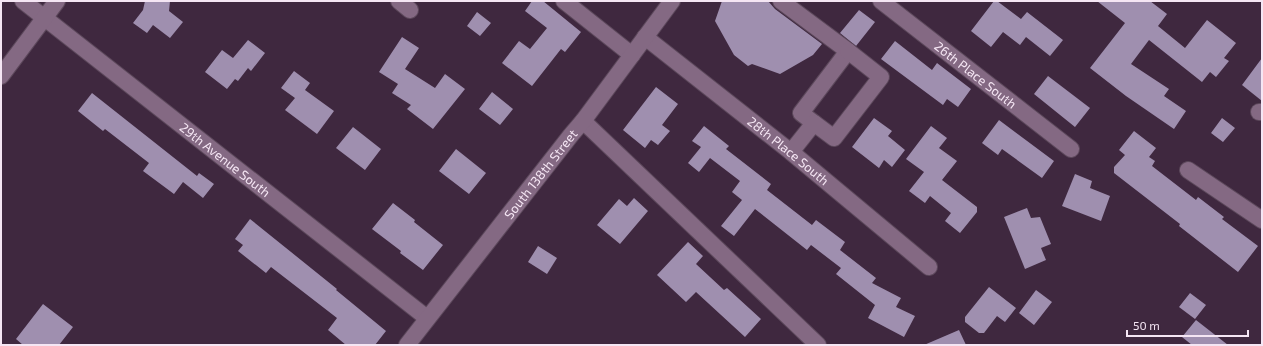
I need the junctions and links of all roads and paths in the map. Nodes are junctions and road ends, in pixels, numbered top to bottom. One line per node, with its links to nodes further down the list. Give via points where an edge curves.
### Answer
1 (23, 1): 7 (street, 29th Avenue South)
2 (57, 1): 7 (street)
3 (564, 1): 10 (street)
4 (672, 1): 8 (street, South 138th Street)
5 (781, 1): 9 (street)
6 (881, 1): 14 (street, 26th Place South)
7 (44, 18): 11 (street); 19 (street, 29th Avenue South)
8 (645, 37): 10 (street, South 138th Street); 15 (street, 28th Place South)
9 (848, 51): 13 (street, via 801,113); 13 (street, via 881,77 834,138)
10 (632, 55): 12 (street, South 138th Street)
11 (1, 76)
12 (583, 121): 19 (street, South 138th Street); 21 (street)
13 (814, 122): 15 (street)
14 (1071, 149)
15 (791, 152): 18 (street, 28th Place South)
16 (1188, 170): 17 (street)
17 (1262, 220)
18 (929, 267)
19 (427, 318): 20 (street, South 138th Street)
20 (407, 345)
21 (818, 345)

